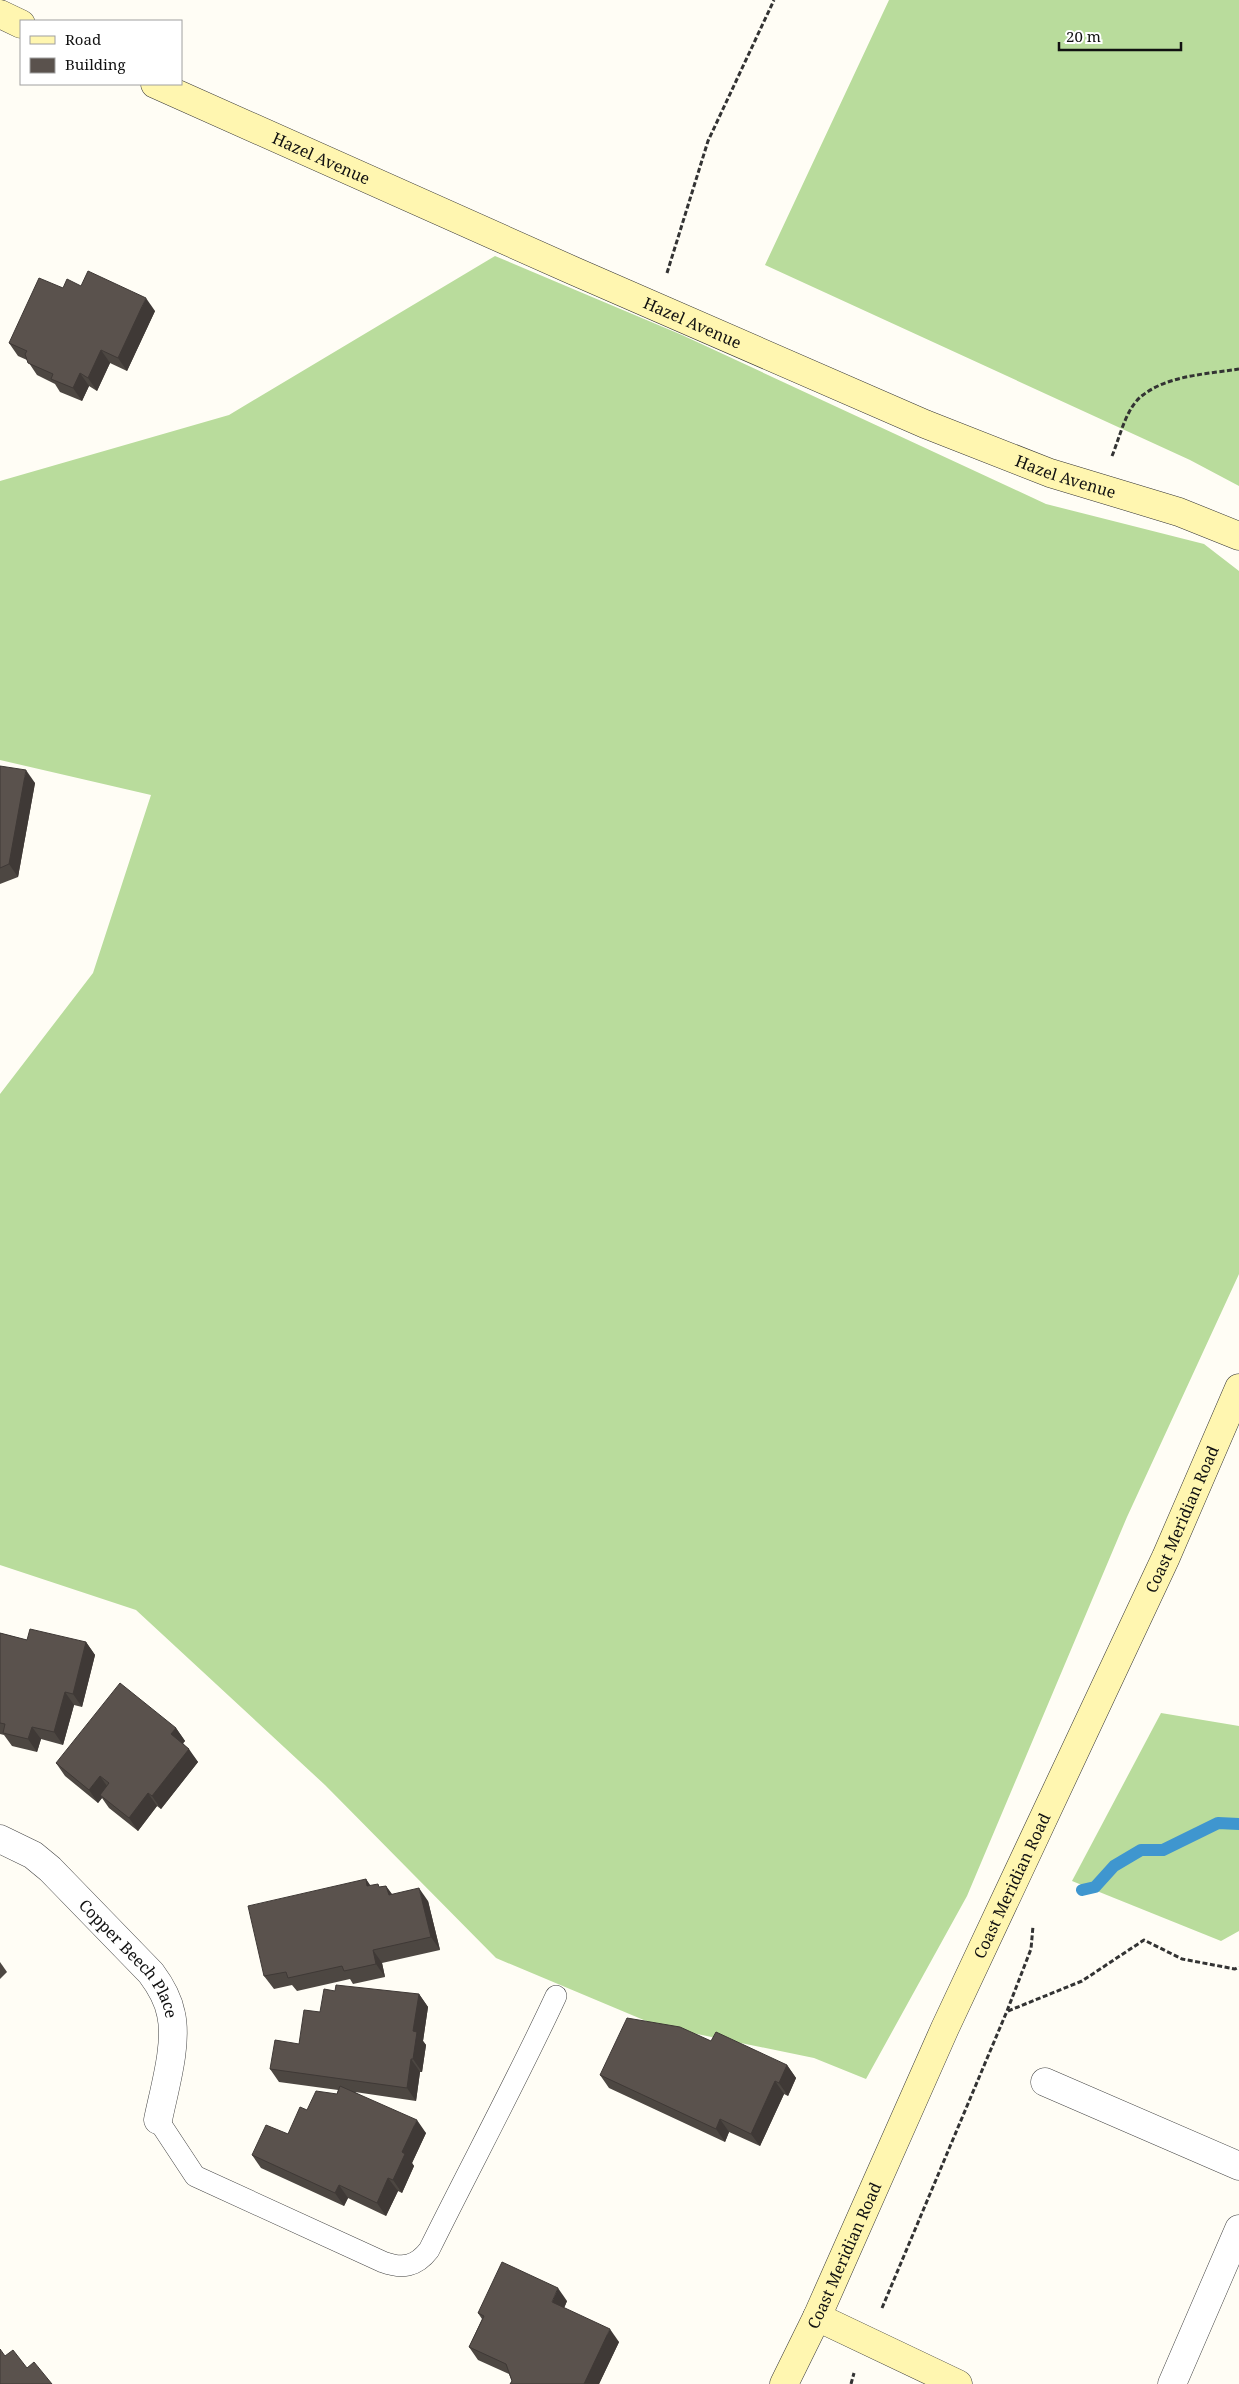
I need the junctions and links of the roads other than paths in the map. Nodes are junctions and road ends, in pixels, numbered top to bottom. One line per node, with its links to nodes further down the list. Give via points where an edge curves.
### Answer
1 (0, 14): 2 (street)
2 (20, 24)
3 (158, 85): 4 (street, Hazel Avenue, via 925,424 1042,470 1180,512)
4 (1239, 536)
5 (1239, 1388): 12 (street, Coast Meridian Road, via 1166,1557 945,2028)
6 (0, 1839): 9 (street, Copper Beech Place, via 33,1855 50,1869 151,1973 168,2000 172,2024 170,2058)
7 (556, 1996): 9 (lane, via 511,2092 429,2250 423,2258 406,2267 382,2262 195,2176)
8 (1045, 2082): 10 (street)
9 (158, 2120)
10 (1239, 2166)
11 (1239, 2230): 15 (street)
12 (817, 2317): 13 (street, Coast Meridian Road); 14 (street)
13 (784, 2384)
14 (958, 2384)
15 (1172, 2384)

